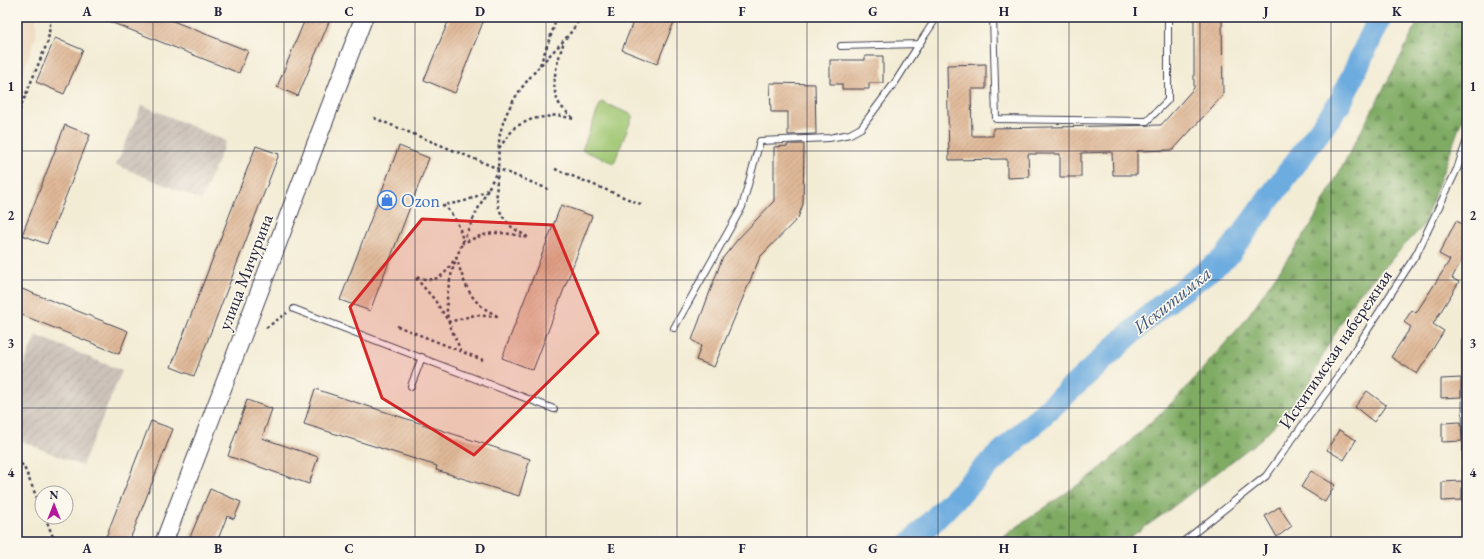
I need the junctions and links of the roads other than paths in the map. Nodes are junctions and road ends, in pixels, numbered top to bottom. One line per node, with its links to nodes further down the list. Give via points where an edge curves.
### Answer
1 (364, 17): 15 (street, улица Мичурина)
2 (940, 17): 5 (lane, via 935,20)
3 (993, 17): 4 (lane, via 996,119 1147,121 1168,100)
4 (1168, 17)
5 (919, 44): 6 (lane); 9 (lane, via 896,81 861,128 850,134 829,138 760,141 742,207)
6 (841, 46)
7 (1467, 140): 16 (lane, Искитимская набережная, via 1457,169 1417,253 1340,373 1266,476)
8 (294, 309): 11 (lane)
9 (674, 328)
10 (1467, 333): 14 (lane)
11 (422, 357): 12 (lane); 13 (lane)
12 (411, 386)
13 (554, 409)
14 (1467, 518)
15 (164, 542)
16 (1183, 542)

